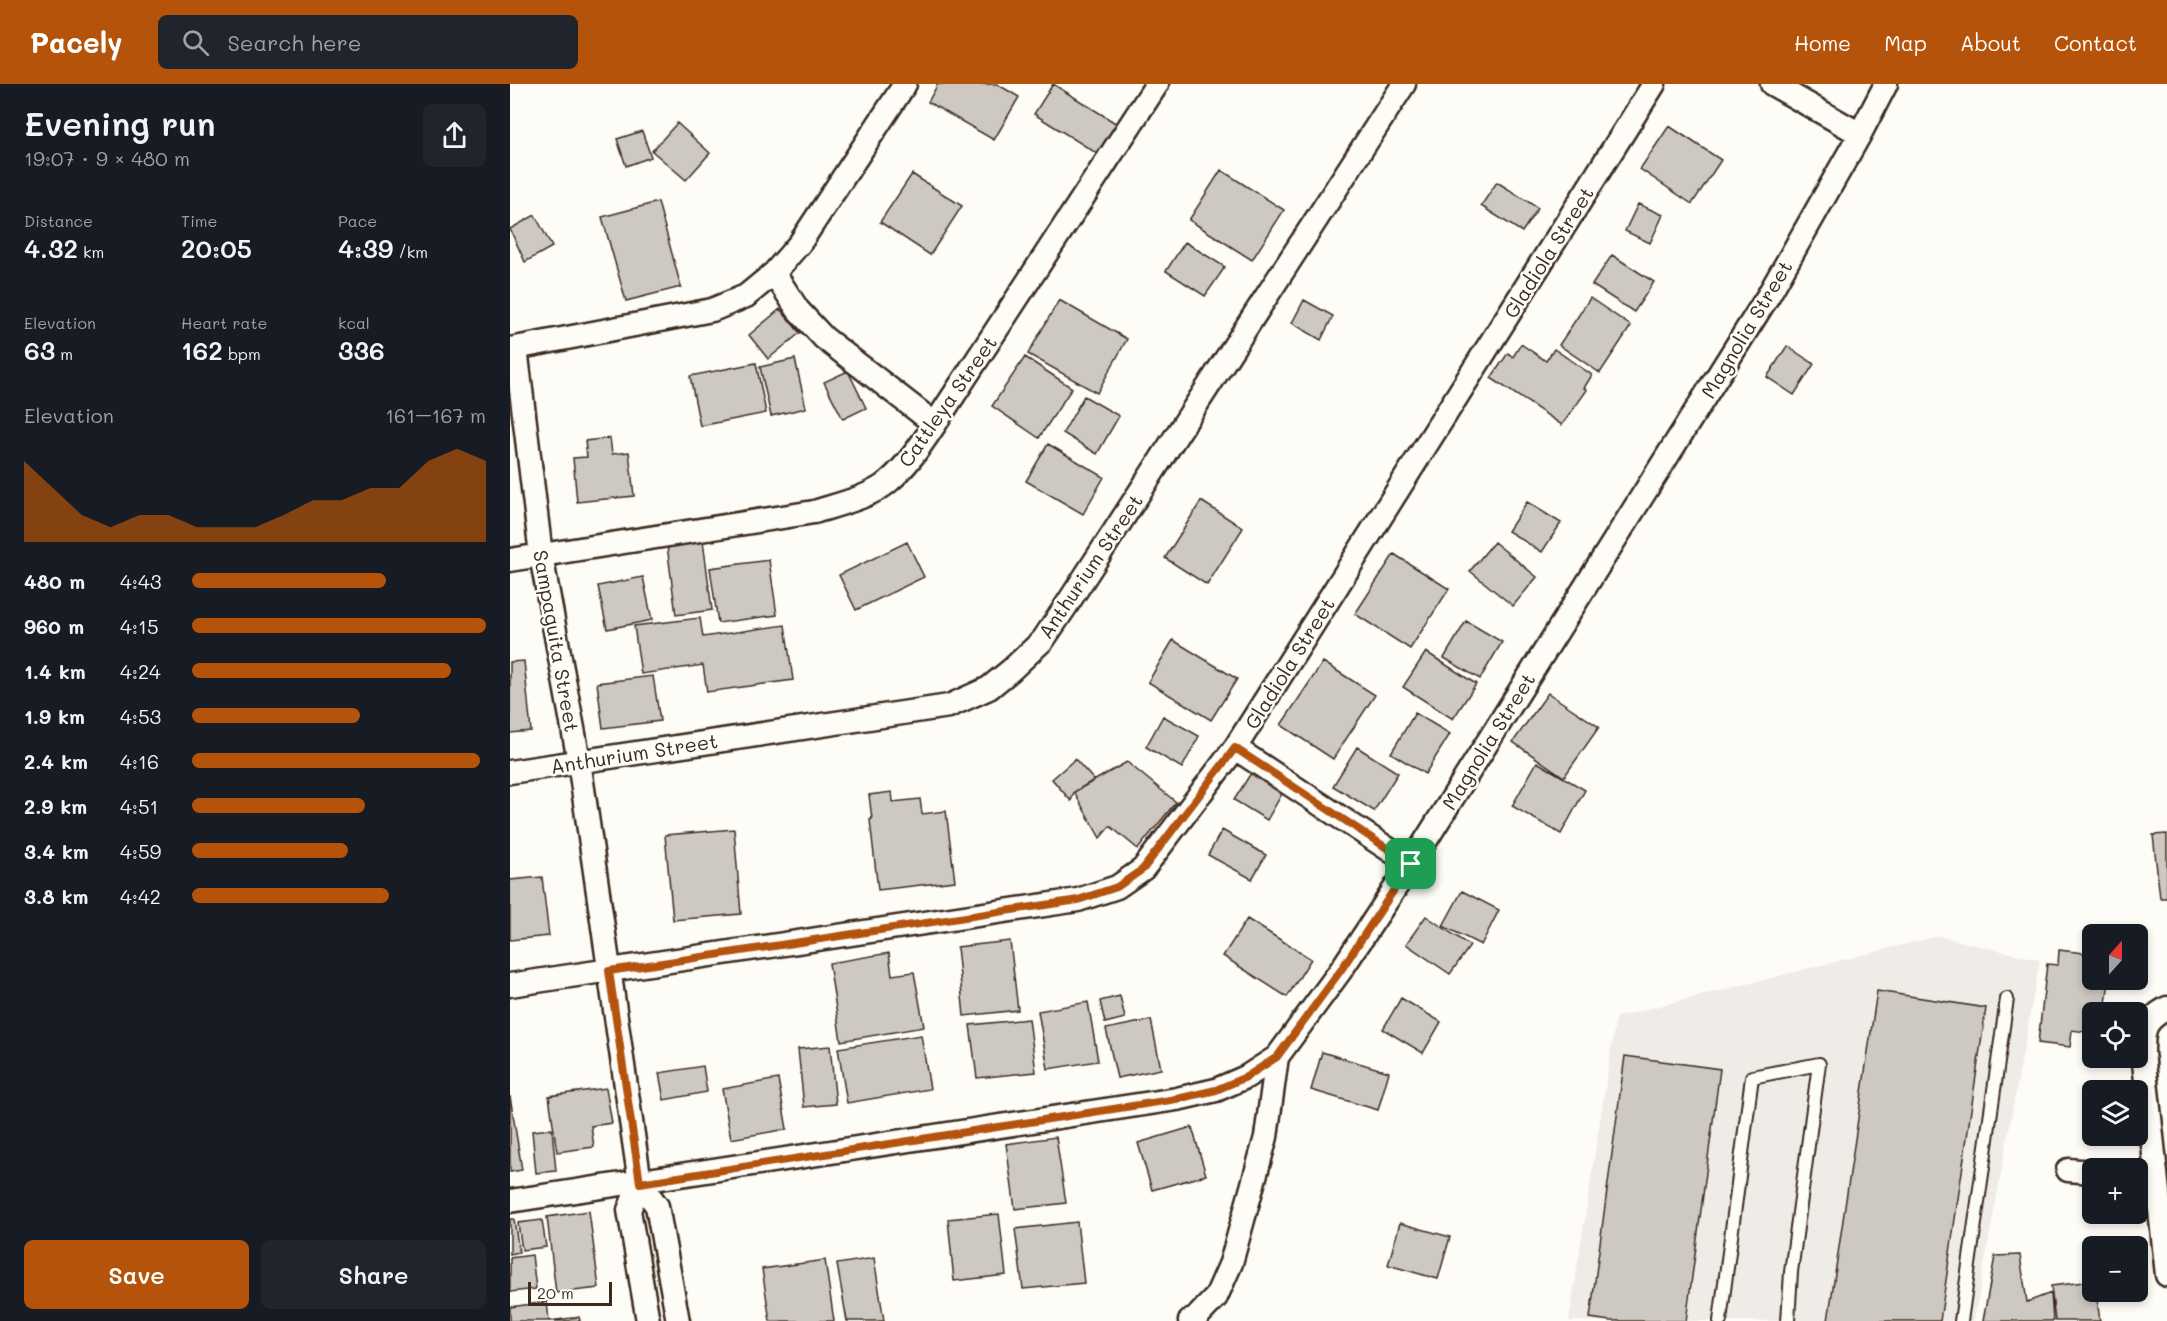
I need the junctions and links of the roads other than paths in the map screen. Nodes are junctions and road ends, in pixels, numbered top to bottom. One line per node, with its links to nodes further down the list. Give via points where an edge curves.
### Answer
1 (905, 84): 8 (street, via 800,243)
2 (1157, 84): 10 (street, Cattleya Street)
3 (1404, 84): 14 (street, Anthurium Street, via 1043,640 989,688 949,706)
4 (1654, 84): 13 (street, Gladiola Street)
5 (1772, 84): 7 (street)
6 (1886, 84): 7 (street, Magnolia Street)
7 (1860, 134): 16 (street, Magnolia Street, via 1768,296)
8 (774, 273): 9 (street, via 746,296 712,310); 10 (street, via 798,310 824,338)
9 (513, 348): 11 (street, Sampaguita Street)
10 (935, 424): 11 (street, Cattleya Street, via 914,456 887,484 849,501 814,512)
11 (541, 555): 12 (street, Cattleya Street); 14 (street, Sampaguita Street)
12 (510, 560)
13 (1235, 748): 16 (street); 17 (street, Gladiola Street, via 1143,869 1117,887 1078,900)
14 (579, 761): 15 (street, Anthurium Street); 17 (street, Sampaguita Street)
15 (510, 772)
16 (1411, 864): 21 (street, Magnolia Street)
17 (609, 971): 18 (street, Gladiola Street); 26 (street, Sampaguita Street)
18 (510, 985)
19 (2007, 999): 35 (lane)
20 (2167, 1008): 22 (street, via 2151,1018 2143,1031)
21 (1277, 1057): 26 (street, Magnolia Street, via 1216,1090 1177,1099); 32 (street, via 1266,1137 1231,1263 1216,1297)
22 (2146, 1158)
23 (2068, 1170): 24 (street)
24 (2082, 1171)
25 (2148, 1180): 28 (street)
26 (640, 1183): 27 (street, Magnolia Street); 30 (street, Sampaguita Street, via 629,1210); 31 (street, Sampaguita Street, via 657,1206)
27 (510, 1200)
28 (2165, 1240): 29 (street)
29 (2167, 1275)
30 (648, 1321)
31 (678, 1321)
32 (1190, 1321)
33 (1720, 1321): 34 (lane, via 1752,1077 1819,1064)
34 (1788, 1321)
35 (1961, 1321)

